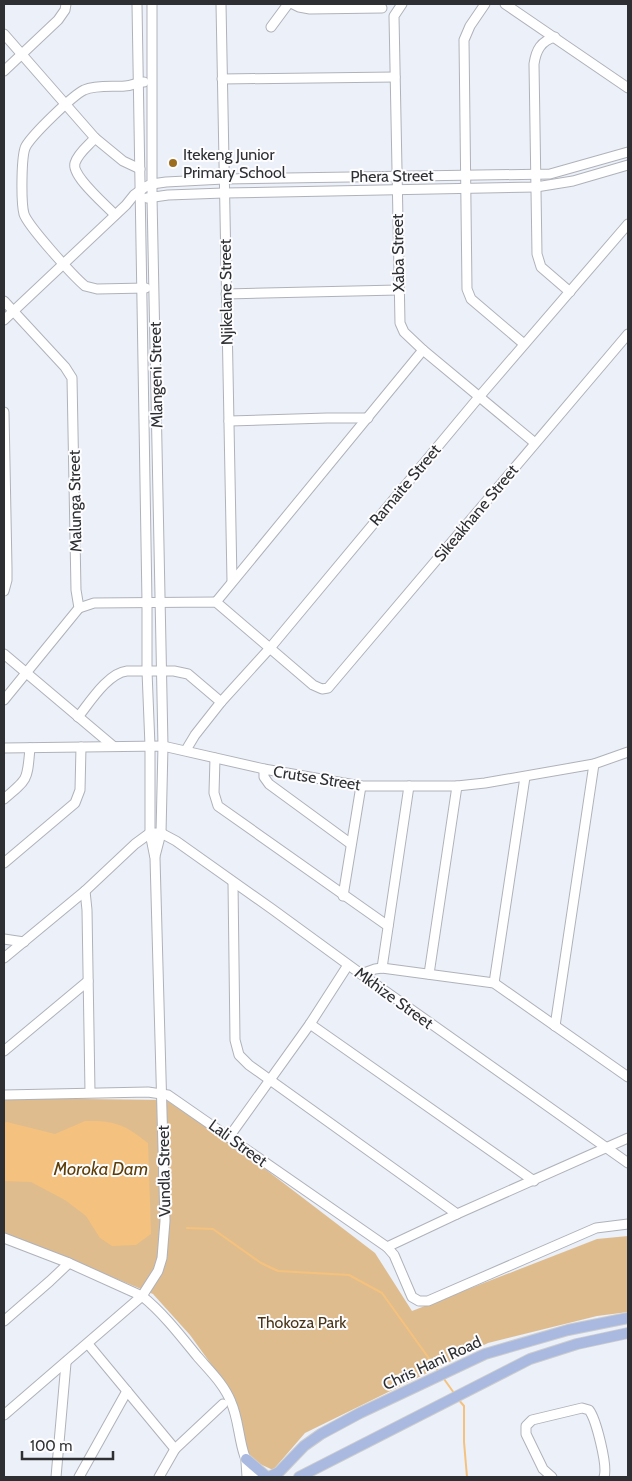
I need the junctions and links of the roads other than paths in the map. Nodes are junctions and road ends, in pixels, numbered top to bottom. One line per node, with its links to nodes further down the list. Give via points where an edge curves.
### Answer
1 (66, 4): 15 (street, via 58,20)
2 (137, 4): 19 (street, Mlangeni Street)
3 (152, 4): 20 (street, Mlangeni Street)
4 (221, 4): 18 (street, Njikelane Street)
5 (288, 4): 12 (street)
6 (293, 4): 10 (street, via 310,9)
7 (402, 4): 11 (street)
8 (485, 4): 30 (street, via 464,40)
9 (505, 4): 14 (street)
10 (378, 6): 11 (street)
11 (394, 16): 17 (street, Xaba Street)
12 (271, 27)
13 (4, 34): 15 (street)
14 (555, 37): 22 (street); 31 (street, via 540,45 535,59)
15 (22, 54): 16 (street); 25 (street)
16 (4, 71)
17 (395, 77): 18 (street); 32 (street, Xaba Street)
18 (222, 79): 33 (street, Njikelane Street)
19 (139, 82): 20 (street); 21 (street); 23 (street, Mlangeni Street)
20 (152, 82): 24 (street, Mlangeni Street)
21 (128, 86): 23 (street); 25 (street, via 87,89)
22 (628, 88)
23 (139, 93): 24 (street); 29 (street, Mlangeni Street)
24 (152, 93): 34 (street, Mlangeni Street)
25 (66, 103): 26 (street); 45 (street, via 26,145 23,158 24,214)
26 (95, 138): 29 (street, via 123,161); 43 (street, via 78,156 75,168 79,178)
27 (628, 152): 31 (street, Phera Street, via 550,174)
28 (628, 165): 35 (street, Phera Street, via 574,181)
29 (140, 169): 38 (street, Mlangeni Street)
30 (466, 175): 31 (street, Phera Street); 32 (street, Phera Street); 36 (street)
31 (535, 175): 35 (street)
32 (397, 176): 33 (street, Phera Street); 37 (street, Xaba Street)
33 (224, 179): 34 (street, Phera Street); 39 (street, Njikelane Street)
34 (152, 184): 38 (street); 40 (street, Mlangeni Street)
35 (536, 187): 36 (street, Phera Street); 49 (street, via 538,260 541,267)
36 (466, 188): 37 (street, Phera Street); 55 (street, via 469,296)
37 (397, 189): 39 (street, Phera Street); 48 (street, Xaba Street)
38 (141, 190): 41 (street, Mlangeni Street); 42 (street)
39 (224, 193): 40 (street, Phera Street); 50 (street, Njikelane Street)
40 (152, 197): 41 (street, Phera Street); 47 (street, Mlangeni Street)
41 (141, 200): 42 (street, Phera Street); 46 (street, Mlangeni Street)
42 (126, 205): 43 (street)
43 (115, 215): 45 (street)
44 (628, 224): 49 (street, Ramaite Street)
45 (64, 264): 46 (street, via 85,286); 52 (street)
46 (142, 288): 47 (street); 64 (street, Mlangeni Street)
47 (154, 288): 65 (street, Mlangeni Street)
48 (398, 290): 50 (street); 56 (street, Xaba Street, via 402,328)
49 (570, 292): 55 (street, Ramaite Street)
50 (226, 294): 60 (street, Njikelane Street)
51 (4, 301): 52 (street, Malunga Street)
52 (13, 311): 53 (street); 67 (street, Malunga Street, via 65,366 72,378)
53 (4, 320)
54 (628, 334): 61 (street, Sikeakhane Street)
55 (524, 344): 57 (street, Ramaite Street)
56 (423, 350): 57 (street, Xaba Street); 59 (street)
57 (479, 397): 61 (street, Xaba Street); 68 (street, Ramaite Street)
58 (4, 412): 63 (street, via 7,568)
59 (368, 418): 60 (street); 62 (street)
60 (228, 421): 62 (street, Njikelane Street)
61 (535, 443): 68 (street, Sikeakhane Street, via 328,688 313,685)
62 (232, 581): 66 (street)
63 (4, 591)
64 (148, 602): 65 (street); 67 (street, via 94,602); 71 (street, Mlangeni Street)
65 (160, 602): 66 (street); 70 (street, Mlangeni Street)
66 (216, 602): 68 (street)
67 (79, 608): 72 (street)
68 (270, 648): 74 (street, Ramaite Street)
69 (4, 654): 72 (street)
70 (160, 670): 71 (street); 74 (street, via 188,674); 78 (street, Mlangeni Street)
71 (147, 671): 75 (street, via 115,674); 77 (street, Mlangeni Street)
72 (26, 672): 73 (street); 75 (street)
73 (4, 700)
74 (221, 702): 82 (street, Ramaite Street)
75 (78, 717): 76 (street)
76 (113, 746): 77 (street, Crutse Street); 79 (street, Crutse Street)
77 (150, 746): 78 (street, Crutse Street); 92 (street, Vundla Street)
78 (162, 746): 82 (street, Crutse Street); 93 (street, Vundla Street)
79 (81, 747): 81 (street, Crutse Street); 96 (street, via 80,790 75,803)
80 (4, 748): 81 (street, Crutse Street)
81 (30, 748): 91 (street, via 27,776)
82 (186, 750): 84 (street, Crutse Street)
83 (628, 752): 85 (street, Crutse Street)
84 (214, 758): 86 (street, Crutse Street); 99 (street, via 214,793 218,806)
85 (594, 764): 87 (street, Crutse Street); 111 (street)
86 (264, 769): 88 (street, Crutse Street); 94 (street, via 264,778 269,784)
87 (525, 776): 90 (street, Crutse Street); 109 (street)
88 (361, 786): 89 (street, Crutse Street); 94 (street)
89 (409, 786): 90 (street, Crutse Street); 100 (street)
90 (457, 786): 107 (street)
91 (4, 799)
92 (150, 833): 93 (street); 95 (street, Vundla Street); 98 (street)
93 (161, 833): 95 (street, Vundla Street); 97 (street, Mkhize Street)
94 (352, 844): 99 (street)
95 (155, 858): 116 (street, Vundla Street)
96 (4, 863)
97 (233, 883): 104 (street, Mkhize Street); 114 (street, via 236,1048 243,1060)
98 (85, 891): 102 (street); 108 (street)
99 (343, 896): 100 (street)
100 (388, 926): 105 (street)
101 (4, 939): 102 (street)
102 (24, 942): 103 (street)
103 (4, 958)
104 (348, 965): 106 (street, Mkhize Street); 110 (street)
105 (382, 968): 106 (street); 107 (street)
106 (361, 974): 120 (street, Mkhize Street)
107 (429, 974): 109 (street)
108 (88, 981): 112 (street); 115 (street)
109 (494, 983): 111 (street)
110 (310, 1024): 114 (street); 122 (street)
111 (555, 1026): 113 (street)
112 (4, 1051)
113 (628, 1077)
114 (270, 1079): 118 (street); 123 (street)
115 (90, 1092): 116 (street, Lali Street); 117 (street, Lali Street)
116 (162, 1093): 118 (street, Lali Street); 128 (street, Vundla Street, via 164,1248 158,1271)
117 (4, 1095)
118 (229, 1137): 126 (street, Lali Street)
119 (628, 1138): 120 (street)
120 (607, 1148): 121 (street, Mkhize Street); 122 (street)
121 (628, 1163)
122 (534, 1181): 123 (street)
123 (456, 1214): 126 (street)
124 (628, 1224): 126 (street, Lali Street, via 596,1228 422,1302 412,1297 394,1255)
125 (4, 1238): 127 (street)
126 (386, 1247)
127 (69, 1263): 128 (street); 130 (street)
128 (142, 1296): 132 (street, Vundla Street); 138 (street, via 225,1390 235,1410)
129 (628, 1318): 145 (main road, Chris Hani Road, via 499,1349 452,1369 321,1434 304,1446 279,1472)
130 (4, 1321)
131 (628, 1333): 139 (main road, via 546,1353)
132 (88, 1344): 133 (street, Vundla Street); 134 (street)
133 (66, 1363): 136 (street, Vundla Street); 140 (street)
134 (126, 1391): 137 (street); 141 (street)
135 (223, 1404): 137 (street)
136 (4, 1415)
137 (175, 1449): 142 (street)
138 (246, 1459): 143 (street); 144 (street); 145 (main road)
139 (303, 1476)
140 (56, 1477)
141 (79, 1477)
142 (160, 1477)
143 (247, 1477)
144 (258, 1477)
145 (268, 1477)
146 (552, 1477): 147 (street, via 542,1469 526,1434 526,1426 532,1420 582,1408 587,1409 593,1418 605,1462)
147 (604, 1477)

